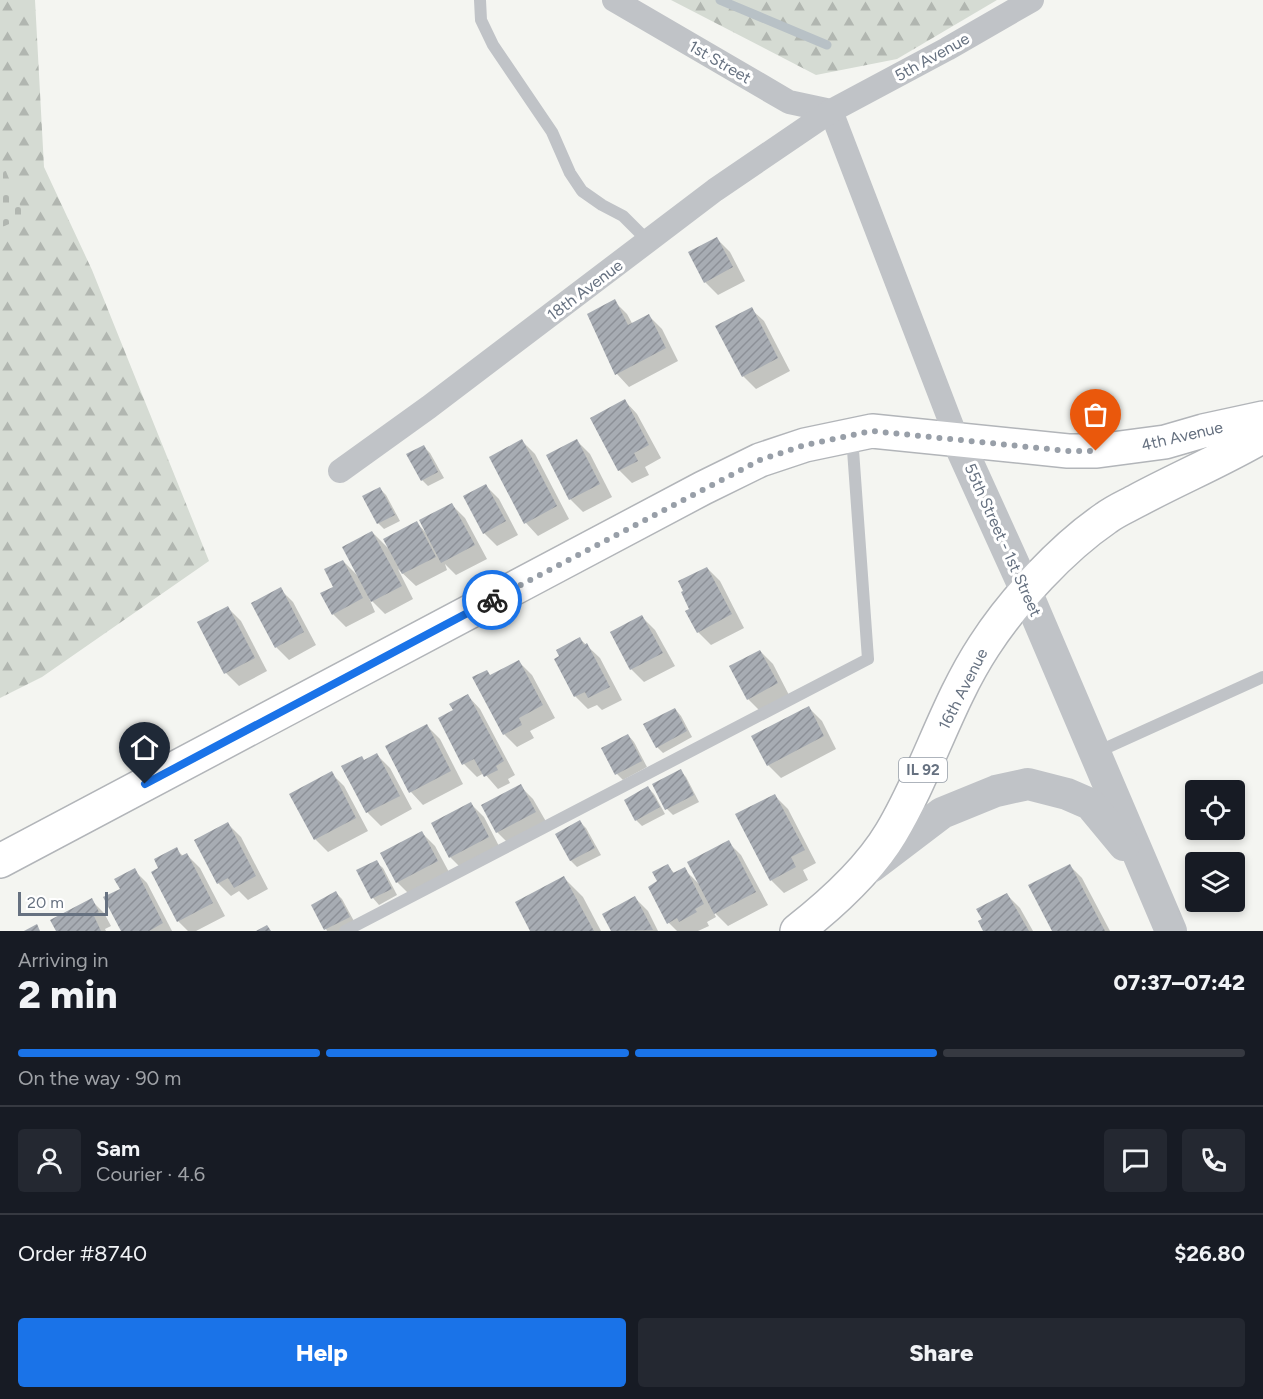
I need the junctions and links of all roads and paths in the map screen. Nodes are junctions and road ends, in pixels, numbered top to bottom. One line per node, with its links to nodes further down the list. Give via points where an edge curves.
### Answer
1 (480, 0): 5 (lane, via 481,20 493,45 552,132 570,173 582,190 624,216)
2 (614, 0): 4 (street, 1st Street, via 789,102)
3 (1032, 0): 4 (street, 5th Avenue)
4 (831, 111): 5 (street, 18th Avenue, via 715,190); 9 (street, 55th Street - 1st Street)
5 (649, 242): 10 (street, 18th Avenue)
6 (1263, 418): 9 (main road, 4th Avenue, via 1165,442 1096,451)
7 (852, 435): 9 (main road, 4th Avenue, via 872,431); 14 (main road, 4th Avenue, via 760,460 703,488); 17 (lane, via 868,659)
8 (1263, 436): 11 (main road, 4th Avenue / IL 92, via 1106,517)
9 (957, 439): 11 (street, 55th Street - 1st Street)
10 (340, 471)
11 (1026, 591): 13 (street, 55th Street - 1st Street); 16 (main road, 16th Avenue / IL 92, via 985,645 962,684 890,835)
12 (1263, 677): 13 (lane)
13 (1095, 753): 15 (street, 55th Street - 1st Street)
14 (0, 861)
15 (1146, 871): 16 (street, via 1090,804 1028,784 996,790 942,813); 19 (street, 55th Street - 1st Street)
16 (855, 879): 18 (main road, 16th Avenue / IL 92)
17 (345, 931)
18 (797, 931)
19 (1171, 931)

